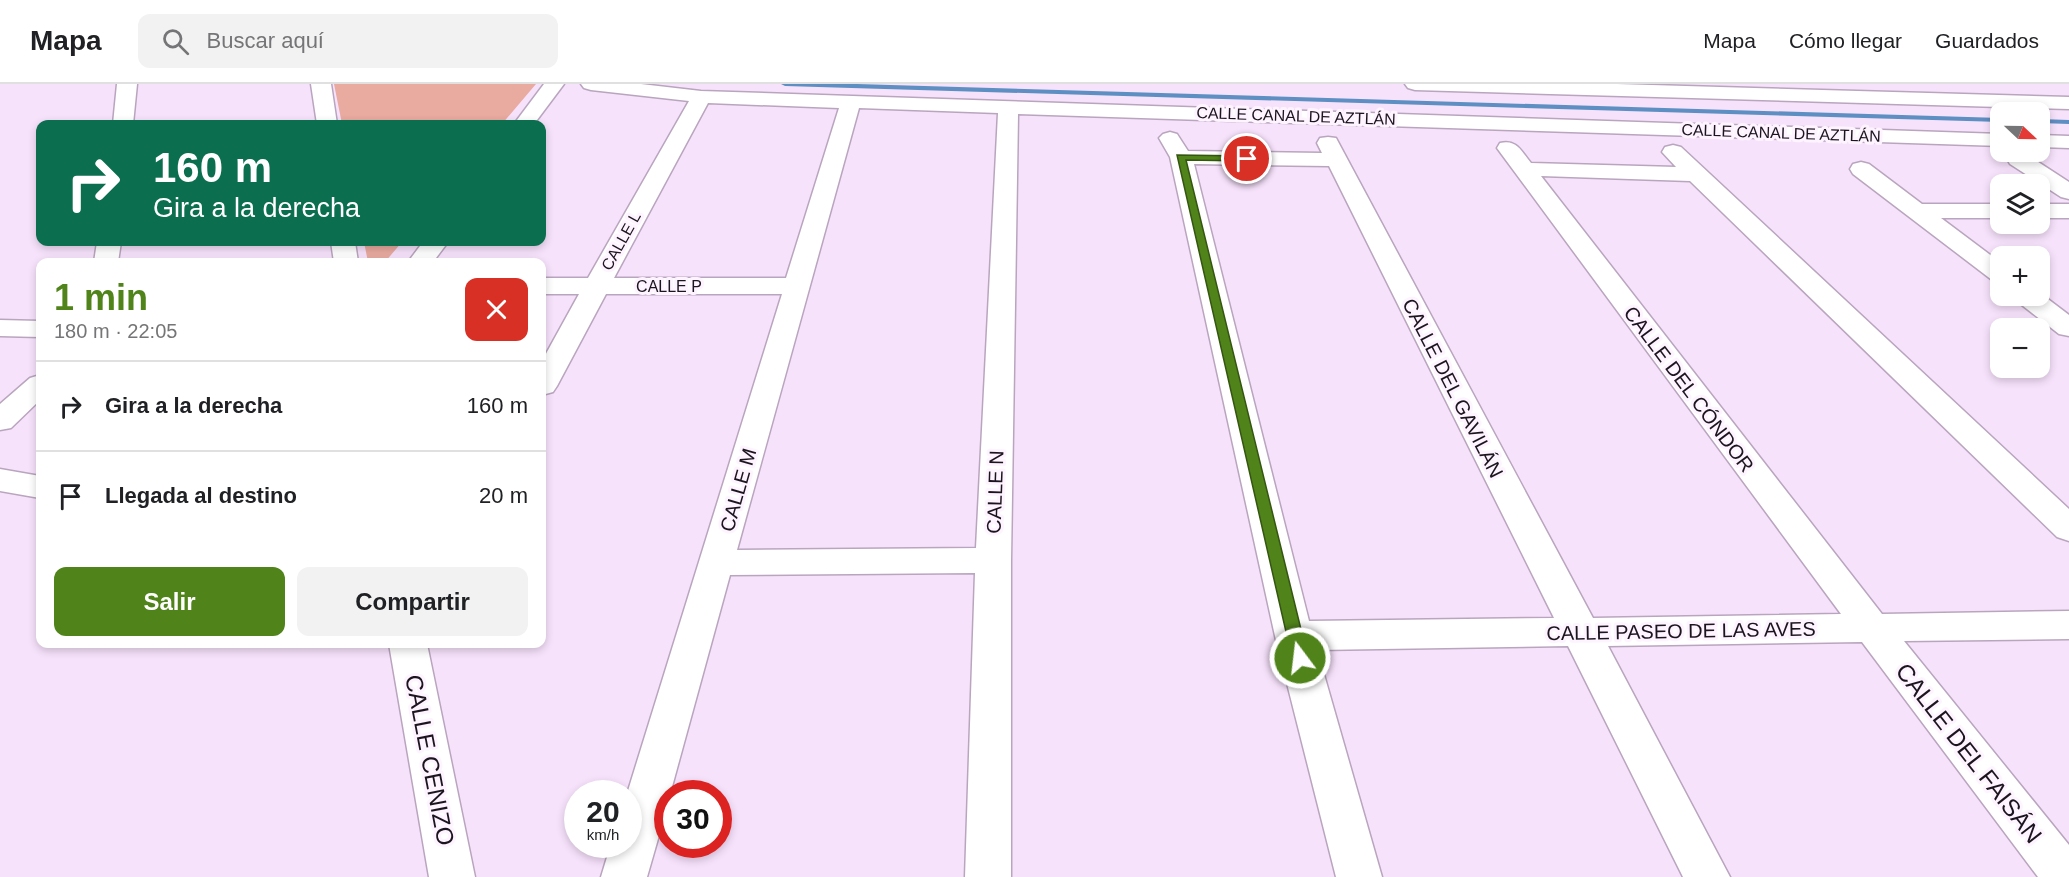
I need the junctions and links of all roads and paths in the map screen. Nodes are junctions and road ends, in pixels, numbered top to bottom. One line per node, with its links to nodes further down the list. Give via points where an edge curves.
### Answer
1 (128, 84): 14 (street)
2 (321, 84): 15 (street)
3 (554, 84): 16 (street)
4 (591, 84): 10 (street, CALLE CANAL DE AZTLÁN)
5 (1415, 84): 7 (street, CALLE CANAL DE AZTLÁN)
6 (1885, 84): 11 (street)
7 (1571, 86): 8 (street, CALLE CANAL DE AZTLÁN)
8 (1731, 89): 11 (street, CALLE CANAL DE AZTLÁN)
9 (2065, 91): 11 (street, CALLE CANAL DE AZTLÁN)
10 (701, 97): 12 (street, CALLE CANAL DE AZTLÁN); 33 (street, CALLE L)
11 (1907, 98)
12 (851, 102): 13 (street, CALLE CANAL DE AZTLÁN); 34 (street, CALLE M)
13 (1008, 107): 17 (street, CALLE CANAL DE AZTLÁN); 45 (street, CALLE N)
14 (124, 120)
15 (326, 120)
16 (527, 120)
17 (1990, 140)
18 (2050, 141): 19 (street)
19 (2069, 142)
20 (1673, 152): 23 (street)
21 (2023, 162): 24 (street)
22 (1861, 169): 25 (street)
23 (1694, 174): 44 (street); 48 (street, CALLE DEL CÓNDOR, via 1515,159)
24 (2069, 192)
25 (1919, 211): 26 (street); 31 (street)
26 (1990, 211)
27 (2050, 211): 28 (street)
28 (2069, 211)
29 (433, 246): 30 (street)
30 (423, 258)
31 (1990, 267)
32 (546, 286): 33 (street, CALLE P)
33 (596, 286): 34 (street, CALLE P); 39 (street, CALLE L)
34 (796, 286): 46 (street, CALLE M)
35 (2048, 306): 37 (street)
36 (0, 328): 38 (street)
37 (2069, 328)
38 (36, 329)
39 (546, 379)
40 (36, 388): 41 (street)
41 (0, 422)
42 (0, 480): 43 (street)
43 (36, 486)
44 (2069, 529)
45 (993, 560): 46 (street); 54 (street, CALLE N)
46 (717, 563): 53 (street, CALLE M)
47 (2069, 625): 48 (street, CALLE PASEO DE LAS AVES)
48 (1872, 628): 49 (street, CALLE PASEO DE LAS AVES); 57 (street, CALLE DEL FAISÁN)
49 (1579, 632): 50 (street, CALLE PASEO DE LAS AVES); 50 (street, CALLE DEL GAVILÁN, via 1332,152 1175,148); 56 (street, CALLE DEL GAVILÁN)
50 (1294, 636): 55 (street)
51 (409, 648): 52 (street, CALLE CENIZO)
52 (452, 877)
53 (624, 877)
54 (988, 877)
55 (1359, 877)
56 (1707, 877)
57 (2066, 877)

